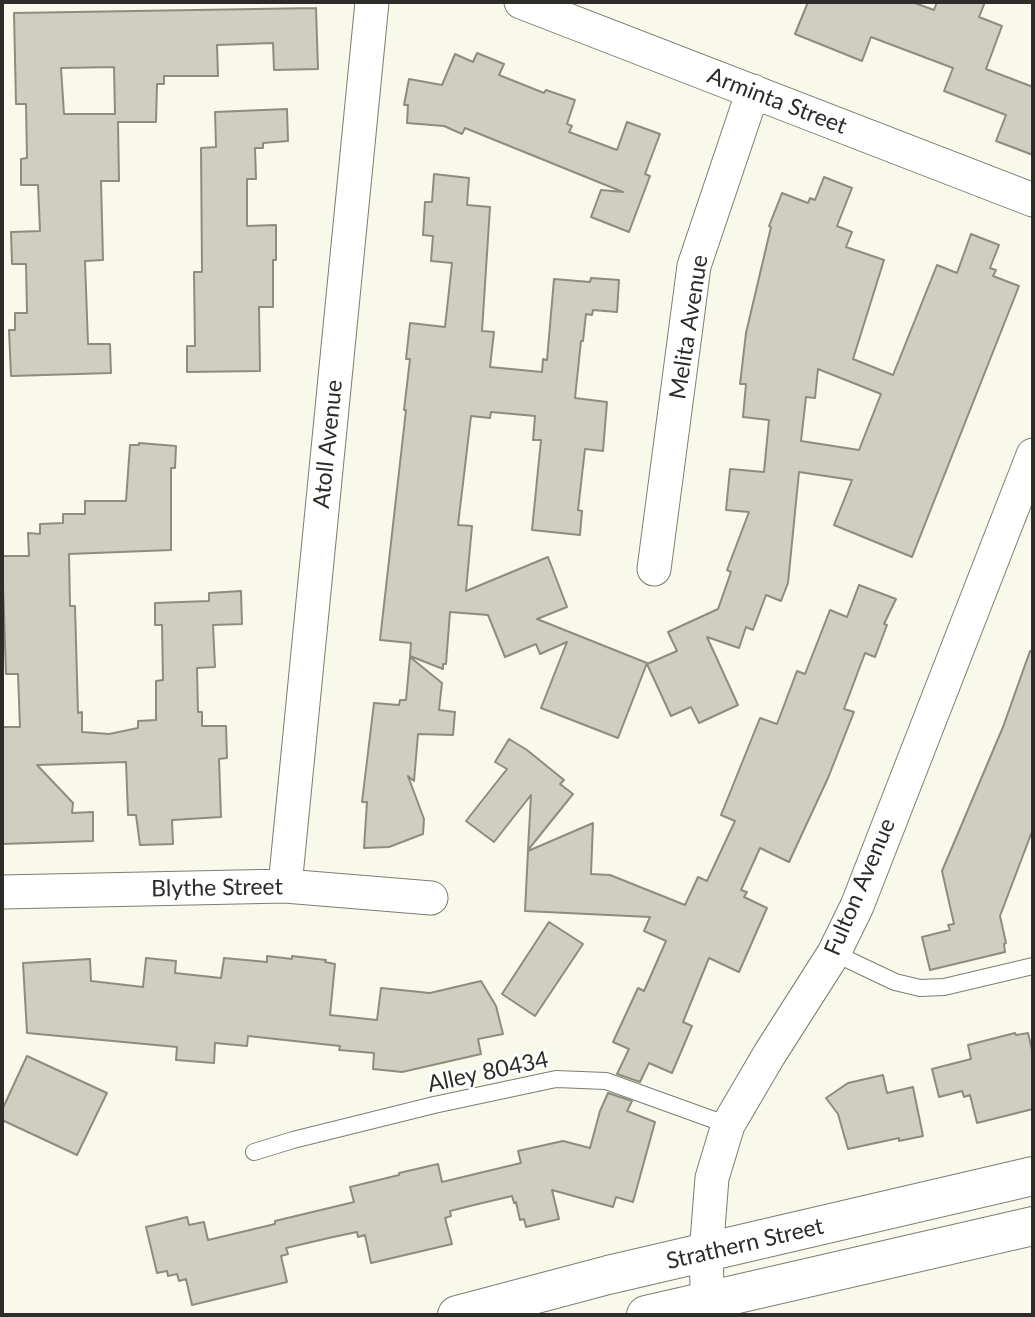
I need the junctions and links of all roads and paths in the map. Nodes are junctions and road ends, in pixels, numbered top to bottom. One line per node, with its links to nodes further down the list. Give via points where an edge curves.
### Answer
1 (372, 2): 7 (street, Atoll Avenue)
2 (521, 2): 3 (street, Arminta Street)
3 (753, 91): 4 (street, Arminta Street); 6 (street, Melita Avenue, via 694,266)
4 (1033, 200)
5 (1033, 455): 10 (street, Fulton Avenue, via 857,906)
6 (654, 569)
7 (285, 886): 8 (street, Blythe Street); 9 (street, Blythe Street)
8 (2, 892)
9 (431, 898)
10 (834, 953): 11 (lane, via 895,982 920,988 944,987); 12 (street, Fulton Avenue)
11 (1033, 966)
12 (728, 1125): 13 (lane, Alley 80434, via 606,1081 556,1079); 16 (street, Fulton Avenue, via 712,1178)
13 (254, 1152)
14 (1033, 1176): 16 (street, Strathern Street)
15 (1033, 1226): 17 (street, Strathern Street)
16 (706, 1254): 17 (street, Fulton Avenue); 18 (street, Strathern Street)
17 (707, 1309): 19 (street, Strathern Street)
18 (457, 1315)
19 (646, 1315)

